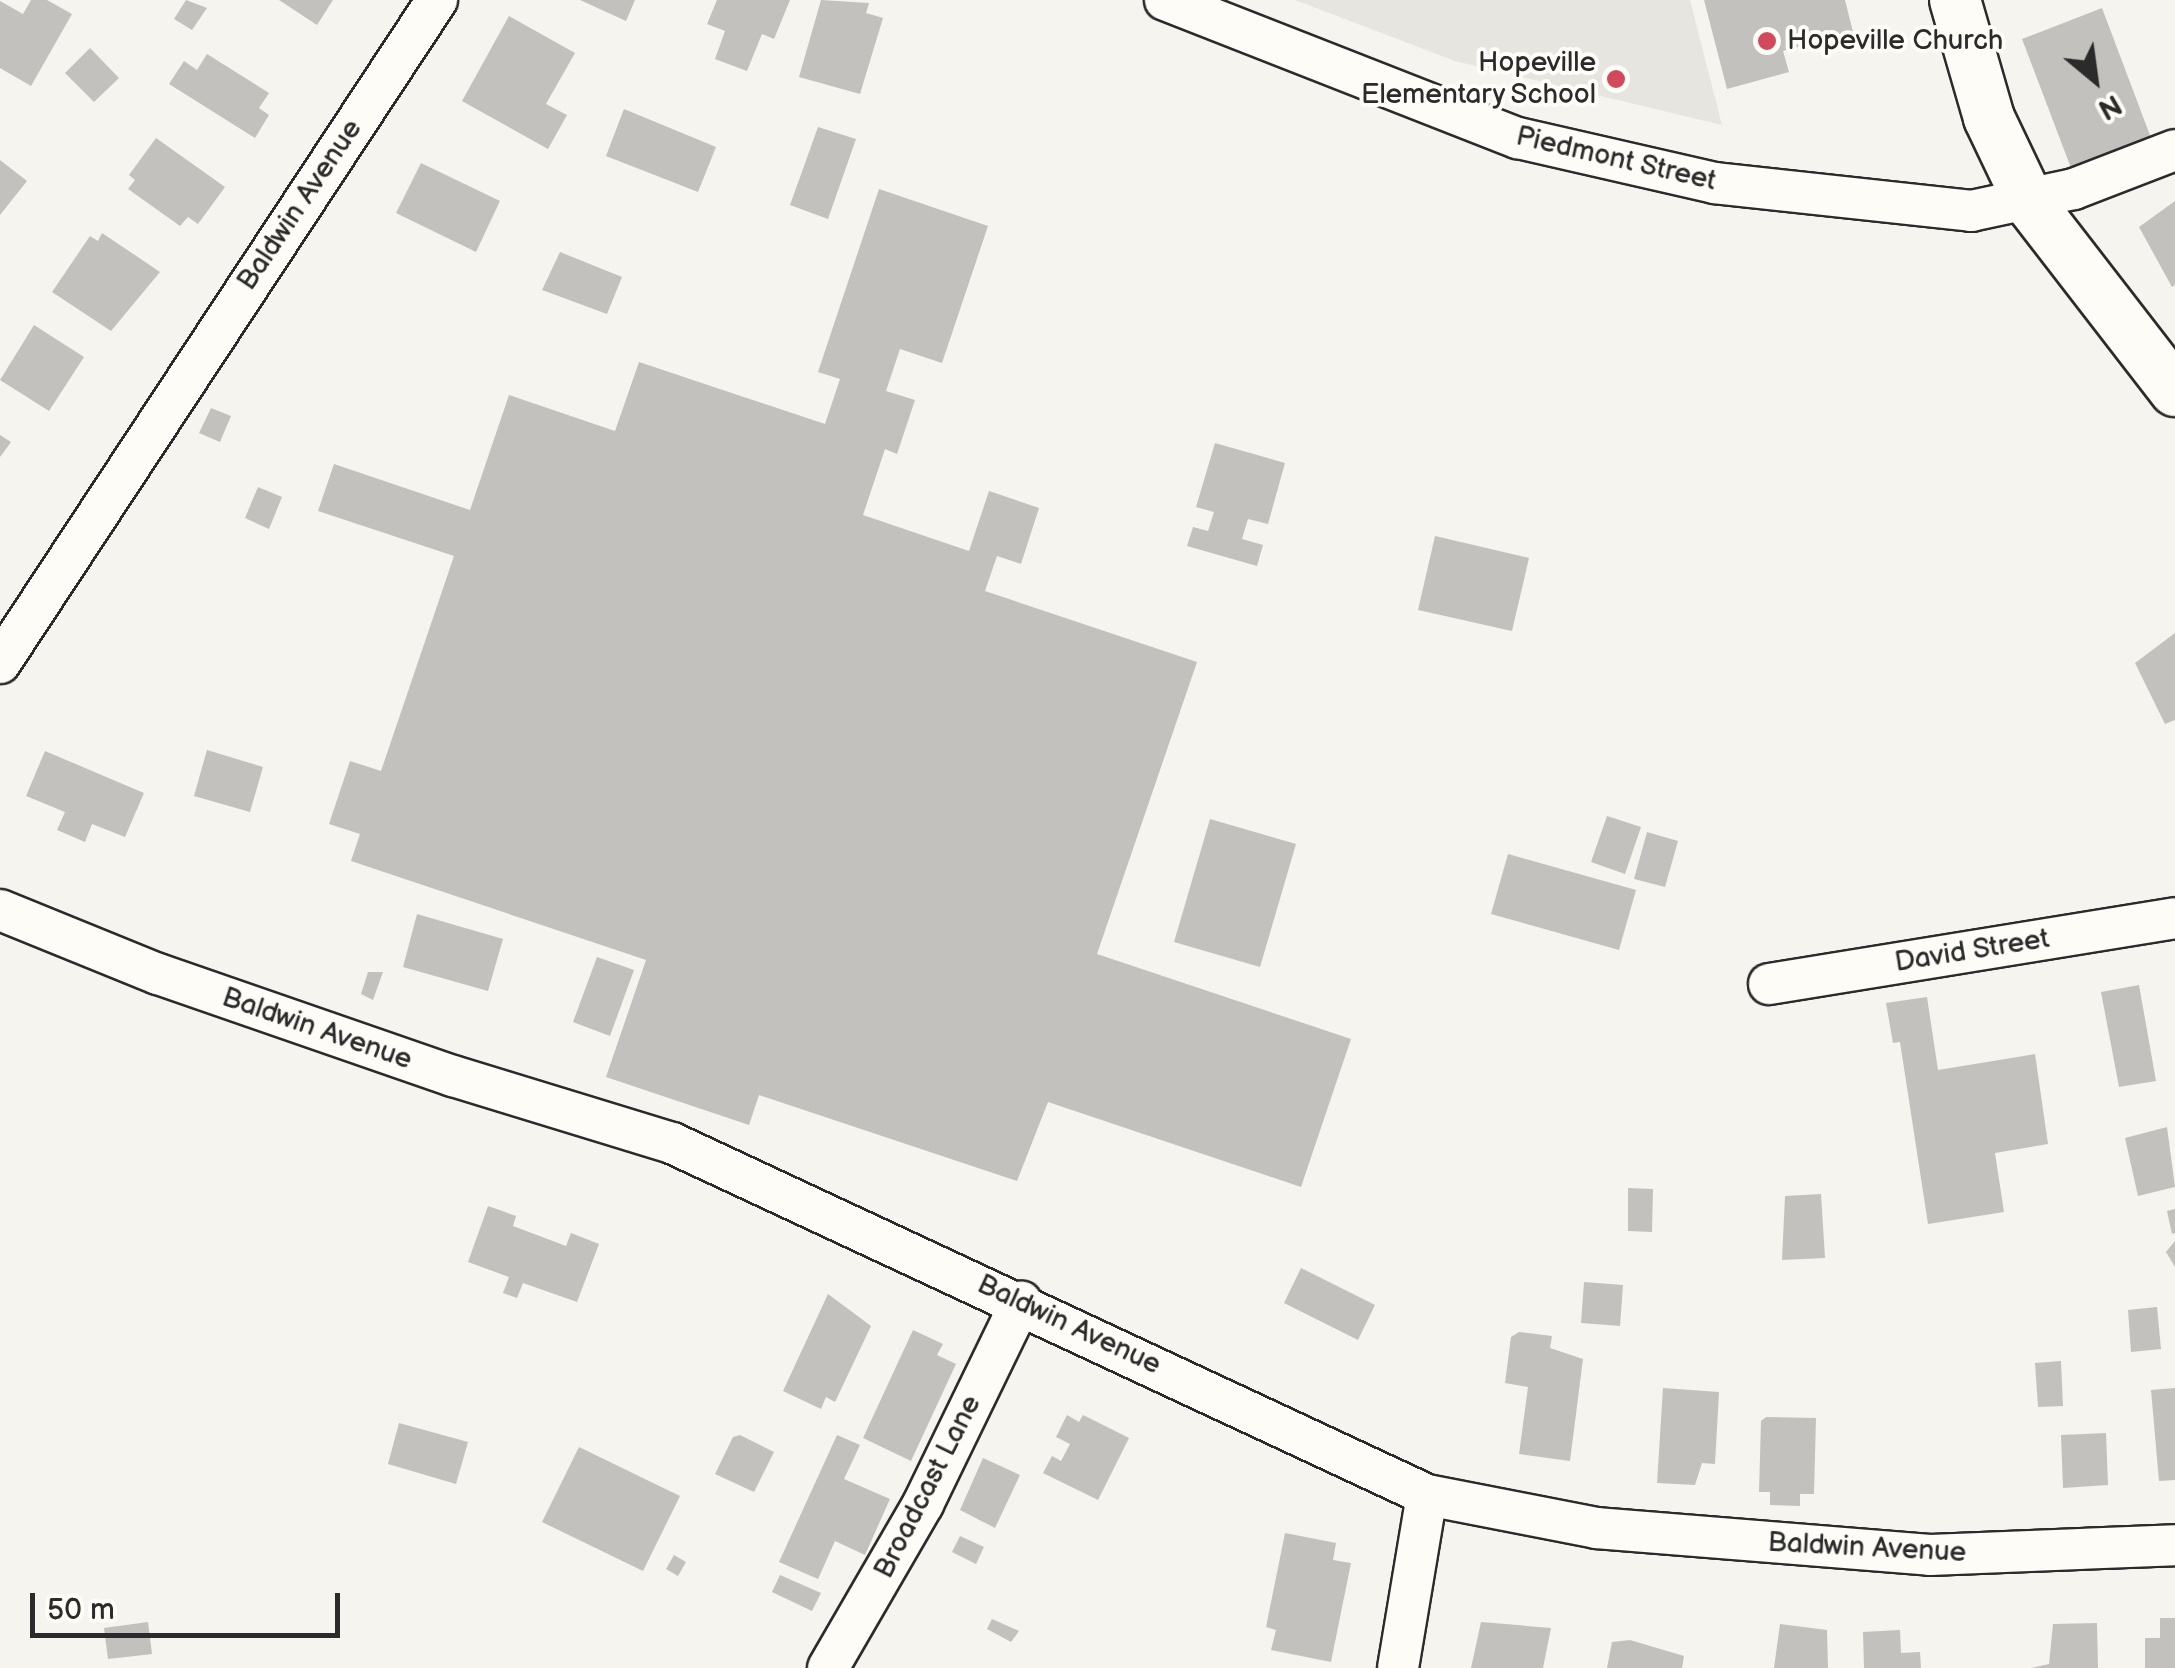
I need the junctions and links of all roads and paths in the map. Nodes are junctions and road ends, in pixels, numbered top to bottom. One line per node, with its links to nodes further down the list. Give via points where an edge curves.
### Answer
1 (437, 0): 7 (street, Baldwin Avenue)
2 (1165, 0): 5 (street, Piedmont Street, via 1518,138 1620,165 1885,205 1971,211)
3 (1954, 0): 5 (main road, via 1989,118)
4 (2175, 150): 5 (street, Piedmont Street)
5 (2029, 202): 6 (main road)
6 (2175, 391)
7 (0, 664)
8 (0, 910): 11 (street, Baldwin Avenue, via 158,974 452,1076 672,1143)
9 (2175, 918): 10 (street, David Street)
10 (1769, 984)
11 (1021, 1302): 12 (street, Baldwin Avenue); 14 (street, Broadcast Lane, via 923,1504)
12 (1426, 1495): 13 (street, Baldwin Avenue, via 1596,1528 1930,1556); 15 (street)
13 (2175, 1545)
14 (828, 1668)
15 (1398, 1668)

